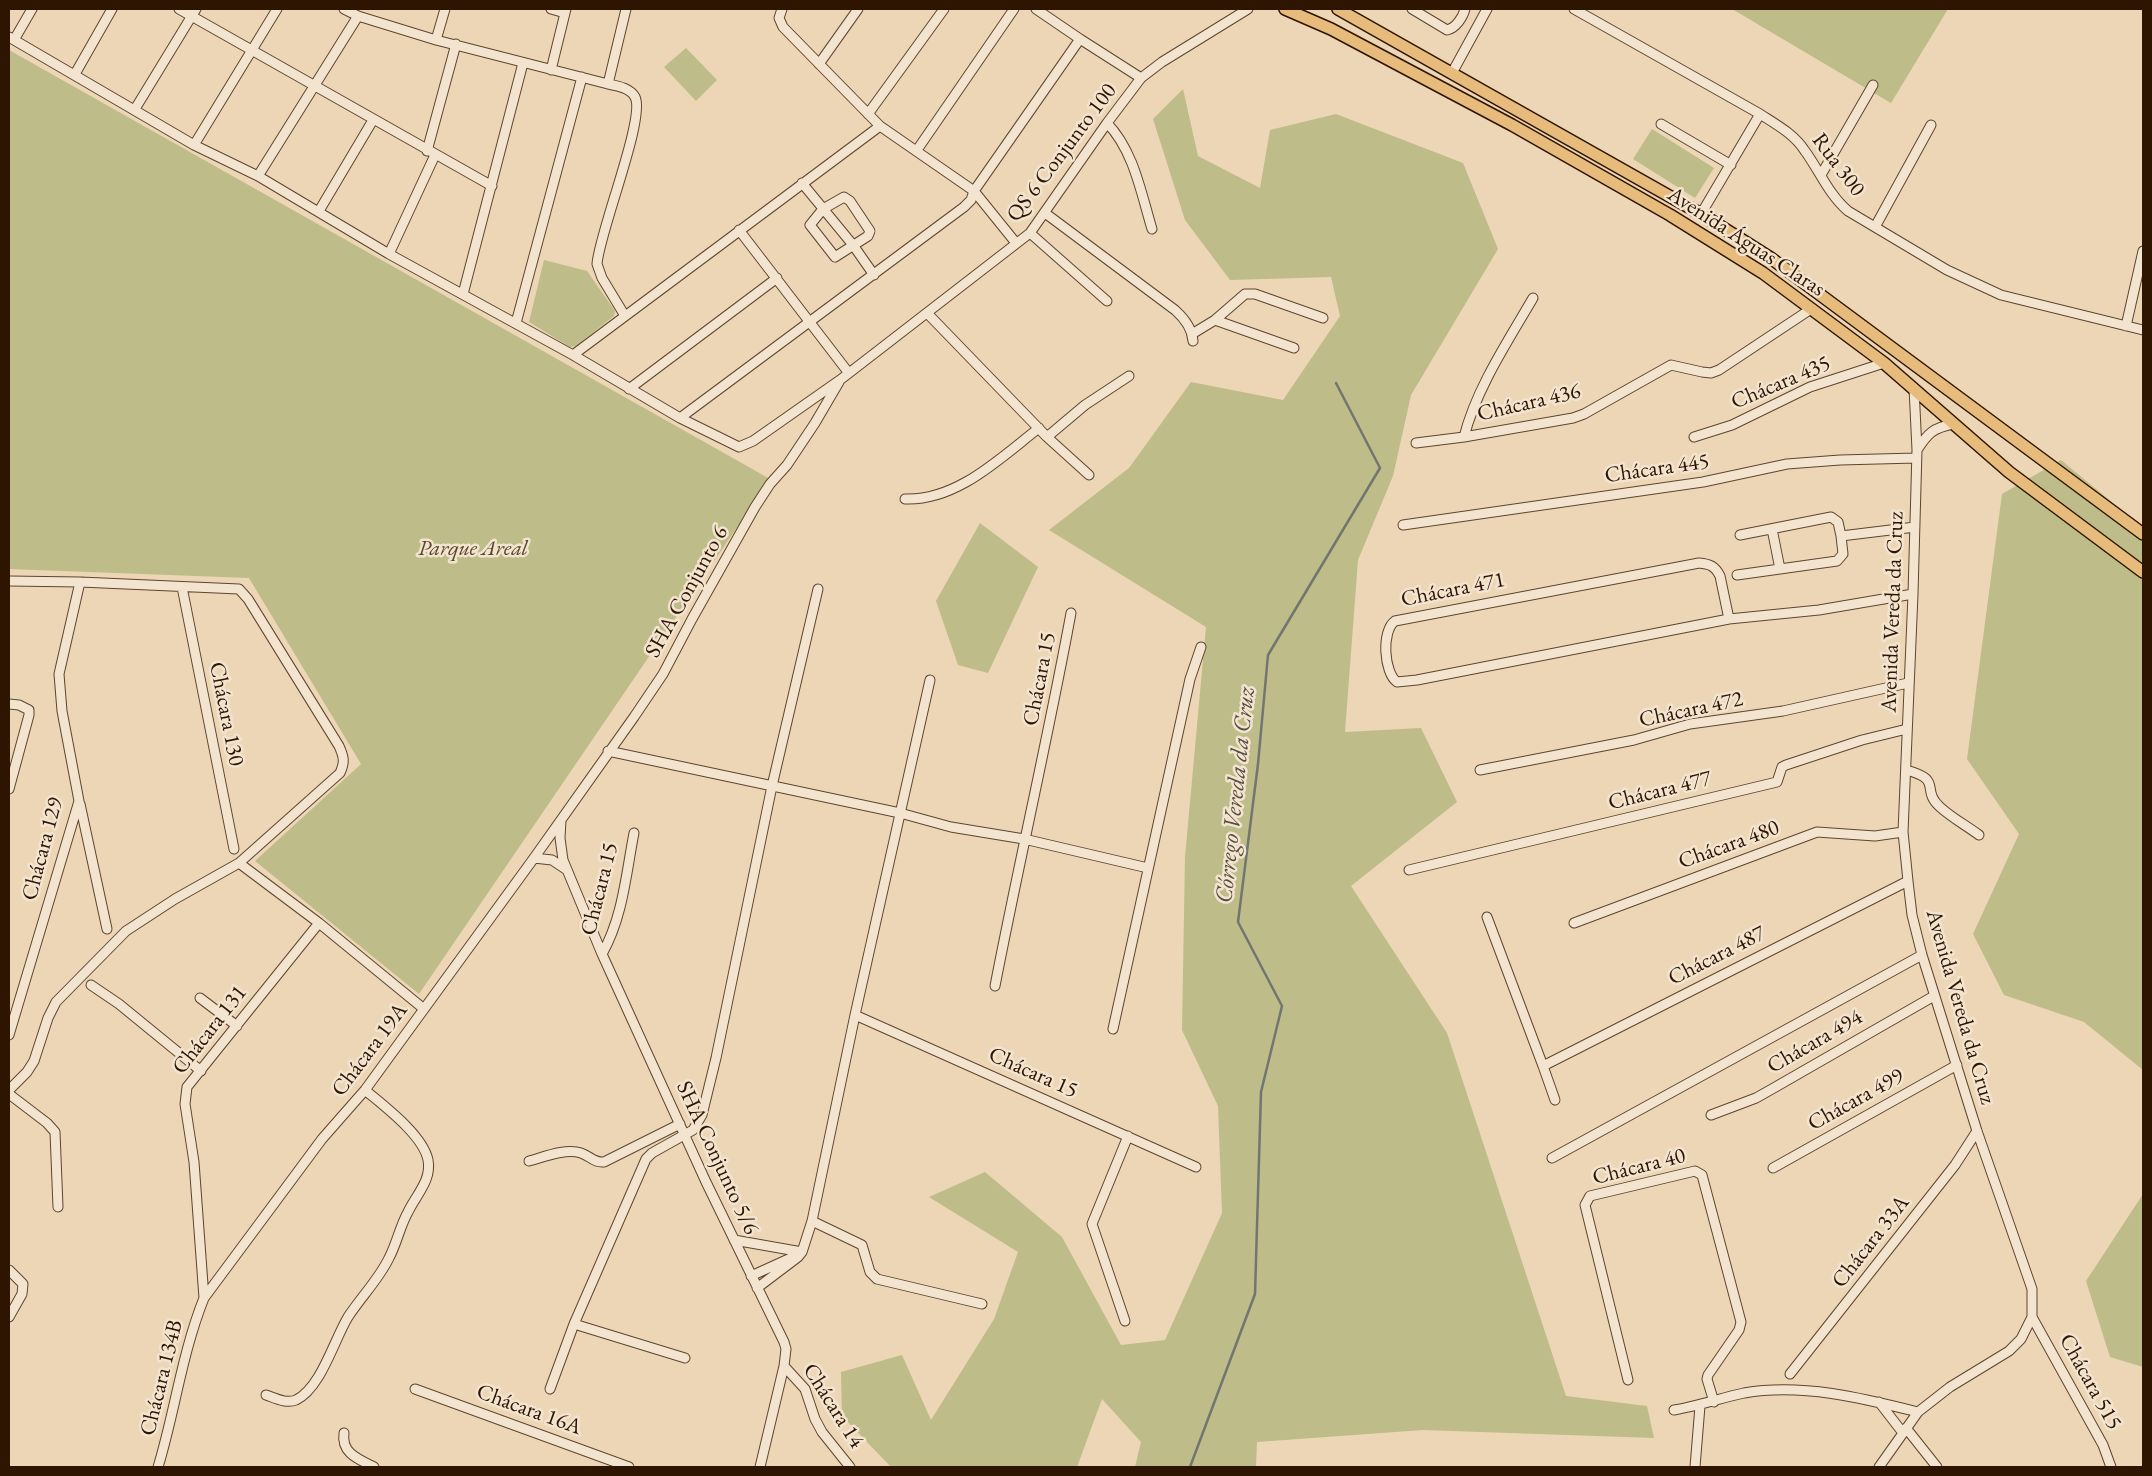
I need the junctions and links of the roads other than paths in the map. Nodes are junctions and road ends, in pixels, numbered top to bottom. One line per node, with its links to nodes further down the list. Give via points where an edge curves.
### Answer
1 (32, 9): 27 (street)
2 (112, 9): 36 (street)
3 (179, 9): 22 (street)
4 (277, 9): 31 (street)
5 (344, 9): 24 (street)
6 (445, 9): 28 (street)
7 (551, 9): 21 (street)
8 (626, 9): 39 (street)
9 (782, 9): 33 (street, via 779,18 784,27)
10 (858, 9): 33 (street)
11 (944, 9): 43 (street)
12 (1014, 9): 51 (street)
13 (1036, 9): 29 (street)
14 (1246, 9): 38 (street, QS 6 Conjunto 100)
15 (1286, 9): 25 (main road, Avenida Águas Claras)
16 (1314, 9): 25 (main road)
17 (1338, 9): 35 (main road, Avenida Águas Claras)
18 (1412, 9): 23 (street, via 1447,30 1452,29)
19 (1487, 9): 26 (street)
20 (1574, 9): 44 (street, Rua 300)
21 (565, 11): 34 (street)
22 (193, 12): 31 (street); 42 (street)
23 (1463, 14): 26 (street)
24 (358, 16): 28 (street); 41 (street)
25 (1308, 19): 72 (main road, Avenida Águas Claras, via 1331,28 1587,167)
26 (1478, 25): 35 (street)
27 (11, 38): 36 (street)
28 (436, 40): 30 (street)
29 (1080, 40): 38 (street); 58 (street)
30 (456, 44): 32 (street); 52 (street)
31 (253, 50): 41 (street); 50 (street)
32 (523, 63): 34 (street); 57 (street)
33 (819, 64): 43 (street)
34 (551, 70): 37 (street)
35 (1452, 73): 62 (main road, Avenida Águas Claras)
36 (75, 74): 42 (street)
37 (582, 77): 39 (street); 83 (street)
38 (1142, 78): 46 (street, QS 6 Conjunto 100)
39 (608, 84): 80 (street, via 632,93 637,104 631,142 597,264)
40 (1873, 85): 54 (street)
41 (315, 86): 45 (street); 55 (street)
42 (135, 109): 50 (street)
43 (868, 114): 49 (street)
44 (1760, 114): 53 (street); 54 (street, Rua 300, via 1790,133)
45 (373, 120): 52 (street); 60 (street)
46 (1107, 123): 61 (street, QS 6 Conjunto 100); 64 (street, via 1132,162)
47 (1660, 124): 53 (street)
48 (1931, 125): 63 (street)
49 (880, 126): 51 (street); 56 (street)
50 (194, 144): 55 (street)
51 (917, 150): 58 (street)
52 (431, 153): 57 (street); 70 (street)
53 (1731, 165): 62 (street)
54 (1821, 175): 63 (street, Rua 300, via 1839,204)
55 (258, 176): 60 (street)
56 (802, 183): 59 (street); 65 (street)
57 (492, 186): 75 (street)
58 (974, 191): 67 (street); 73 (street, via 964,207)
59 (823, 209): 68 (street); 68 (street, via 810,225 830,252 835,257); 68 (street, via 842,197 850,201 870,231)
60 (319, 211): 70 (street)
61 (1045, 213): 66 (street, QS 6 Conjunto 100); 82 (street, via 1166,302 1184,318 1192,337)
62 (1701, 214): 71 (main road, Avenida Águas Claras)
63 (1875, 227): 85 (street, Rua 300, via 1947,270 2001,295)
64 (1152, 229)
65 (739, 230): 74 (street); 80 (street)
66 (1030, 233): 67 (street, QS 6 Conjunto 100); 77 (street)
67 (1016, 243): 79 (street, QS 6 Conjunto 100)
68 (853, 246): 73 (street)
69 (2143, 251): 85 (street)
70 (390, 254): 75 (street)
71 (1772, 259): 72 (main road); 93 (main road, Avenida Águas Claras)
72 (1763, 273): 78 (main road, Avenida Águas Claras)
73 (874, 275): 84 (street)
74 (777, 278): 84 (street); 95 (street)
75 (463, 294): 83 (street)
76 (1533, 298): 100 (street, Chácara 436, via 1493,366 1467,423)
77 (1107, 301)
78 (1811, 309): 89 (main road, Avenida Águas Claras); 100 (street, Chácara 436, via 1711,373 1671,365 1573,418)
79 (927, 312): 90 (street, QS 6 Conjunto 100); 98 (street)
80 (625, 316): 88 (street)
81 (1323, 318): 82 (street, via 1255,294 1245,294)
82 (1215, 320): 87 (street)
83 (516, 323): 88 (street)
84 (809, 324): 90 (street); 96 (street)
85 (2126, 326): 86 (street, Rua 300)
86 (2143, 330)
87 (1294, 348)
88 (573, 355): 95 (street)
89 (1884, 363): 94 (main road, Avenida Águas Claras); 101 (street, Chácara 435, via 1810,387 1732,425)
90 (848, 372): 92 (street, QS 6 Conjunto 100)
91 (1129, 376): 99 (street, via 1085,404)
92 (840, 380): 96 (street, via 743,446 730,443); 127 (street, SHA Conjunto 6, via 815,423 755,507 663,674)
93 (1938, 381): 94 (main road, via 1924,380); 109 (main road, Avenida Águas Claras)
94 (1914, 388): 97 (main road, Avenida Águas Claras); 103 (street, Avenida Vereda da Cruz)
95 (628, 389): 96 (street)
96 (680, 418)
97 (1953, 424): 103 (street, via 1938,427 1926,435); 113 (main road, Avenida Águas Claras, via 2009,472)
98 (1039, 428): 99 (street); 105 (street, via 988,468 961,484 933,497)
99 (1047, 437): 104 (street)
100 (1464, 437): 102 (street, Chácara 436)
101 (1694, 437)
102 (1416, 443)
103 (1916, 454): 106 (street, Chácara 445, via 1787,464 1718,479); 107 (street, Avenida Vereda da Cruz)
104 (1089, 475)
105 (905, 499)
106 (1403, 525)
107 (1915, 527): 111 (street); 119 (street, Avenida Vereda da Cruz)
108 (1772, 528): 110 (street); 111 (street, via 1831,517 1838,522); 112 (street)
109 (2143, 534)
110 (1740, 535)
111 (1840, 536): 112 (street, via 1843,554 1837,561)
112 (1780, 569): 114 (street)
113 (2143, 572)
114 (1737, 575)
115 (9, 581): 116 (street)
116 (80, 582): 117 (street); 132 (street, Chácara 129, via 59,674 62,711)
117 (182, 586): 139 (street, Chácara 130); 141 (street, via 231,588 243,592 344,757 340,773)
118 (818, 589): 130 (street)
119 (1914, 594): 121 (street, Chácara 471, via 1818,610); 124 (street, Avenida Vereda da Cruz)
120 (1071, 613): 138 (street, Chácara 15, via 1052,720)
121 (1729, 619): 121 (street, Chácara 471, via 1402,682 1390,676 1386,654 1388,631 1395,620 1699,564 1712,565 1717,570)
122 (1200, 647): 142 (street)
123 (930, 680): 133 (street)
124 (1908, 683): 126 (street, Avenida Vereda da Cruz); 128 (street, Chácara 472, via 1783,711 1690,724 1634,740)
125 (9, 704): 131 (street, via 25,707 29,715)
126 (1907, 729): 129 (street, Avenida Vereda da Cruz); 144 (street, Chácara 477, via 1786,765 1782,767 1777,782)
127 (608, 751): 130 (street); 134 (street, SHA Conjunto 6)
128 (1480, 770)
129 (1906, 770): 135 (street, Avenida Vereda da Cruz); 137 (street, via 1928,778 1935,802)
130 (772, 786): 133 (street); 171 (street, via 707,1096 696,1126)
131 (9, 789)
132 (80, 801): 149 (street); 160 (street, Chácara 129)
133 (900, 814): 138 (street, via 951,827); 157 (street)
134 (561, 820): 140 (street, Chácara 19A); 143 (street, SHA Conjunto 5/6, via 560,844)
135 (1903, 832): 145 (street, Avenida Vereda da Cruz); 148 (street, Chácara 480, via 1875,836 1817,832)
136 (634, 833): 150 (street, Chácara 15, via 613,934)
137 (1979, 835)
138 (1024, 839): 142 (street); 153 (street, Chácara 15)
139 (234, 849)
140 (534, 858): 143 (street, via 552,860); 156 (street, Chácara 19A)
141 (239, 863): 147 (street); 164 (street, via 126,931 56,1002 34,1062)
142 (1148, 868): 159 (street)
143 (568, 870): 150 (street, SHA Conjunto 5/6)
144 (1409, 870)
145 (1908, 881): 151 (street, Avenida Vereda da Cruz); 162 (street, Chácara 487)
146 (1487, 916): 162 (street)
147 (319, 923): 156 (street); 158 (street, Chácara 131)
148 (1574, 923)
149 (107, 929)
150 (602, 954): 169 (street, SHA Conjunto 5/6)
151 (1922, 955): 154 (street, Avenida Vereda da Cruz); 173 (street)
152 (91, 985): 163 (street)
153 (995, 986)
154 (1934, 996): 161 (street, Avenida Vereda da Cruz); 168 (street, Chácara 494, via 1764,1093)
155 (200, 998): 158 (street)
156 (424, 1009): 165 (street, Chácara 19A)
157 (855, 1015): 172 (street, Chácara 15); 178 (street)
158 (237, 1026): 163 (street, Chácara 131)
159 (1113, 1029)
160 (9, 1035)
161 (1957, 1065): 170 (street, Avenida Vereda da Cruz); 176 (street, Chácara 499)
162 (1543, 1066): 167 (street)
163 (201, 1071): 184 (street, Chácara 131, via 187,1087 185,1104 194,1162)
164 (9, 1090)
165 (365, 1090): 184 (street, Chácara 19A, via 322,1139); 196 (street, via 403,1123 425,1152 428,1161 426,1181 407,1212 390,1257 347,1319 307,1392 286,1402)
166 (9, 1094): 177 (street, via 55,1132)
167 (1555, 1100)
168 (1711, 1115)
169 (680, 1124): 171 (street, SHA Conjunto 5/6); 174 (street, via 604,1162 579,1152 555,1153)
170 (1977, 1131): 187 (street, Avenida Vereda da Cruz, via 2032,1289); 192 (street, Chácara 33A, via 1955,1165)
171 (685, 1136): 179 (street, SHA Conjunto 5/6); 189 (street, via 646,1159)
172 (1128, 1136): 175 (street, Chácara 15); 188 (street, via 1092,1224)
173 (1552, 1158)
174 (529, 1162)
175 (1196, 1167)
176 (1773, 1168)
177 (58, 1207)
178 (812, 1221): 180 (street); 185 (street, via 862,1245 870,1272 877,1279)
179 (734, 1240): 180 (street); 182 (street, SHA Conjunto 5/6)
180 (802, 1252): 182 (street); 183 (street)
181 (9, 1270): 186 (street, via 24,1284)
182 (751, 1276): 183 (street, SHA Conjunto 5/6)
183 (757, 1288): 191 (street, SHA Conjunto 5/6, via 784,1342)
184 (204, 1298): 204 (street, Chácara 134B, via 184,1358)
185 (982, 1304)
186 (9, 1317)
187 (2032, 1317): 201 (street, Avenida Vereda da Cruz, via 2021,1339 2009,1351 1950,1387); 212 (street, Chácara 515, via 2103,1445)
188 (1125, 1321)
189 (574, 1324): 190 (street); 195 (street)
190 (685, 1358)
191 (784, 1366): 207 (street, SHA Conjunto 5/6); 208 (street, Chácara 14, via 805,1389 822,1432)
192 (1790, 1374)
193 (1628, 1380): 197 (street, Chácara 40, via 1586,1200 1590,1196 1695,1171 1702,1175 1741,1322 1739,1330 1708,1375)
194 (415, 1389): 206 (street, Chácara 16A)
195 (550, 1389)
196 (266, 1395)
197 (1714, 1402): 198 (street, via 1745,1393 1774,1391 1841,1395); 199 (street)
198 (1879, 1402): 201 (street); 202 (street)
199 (1700, 1406): 200 (street); 209 (street)
200 (1674, 1410)
201 (1918, 1412): 202 (street, Avenida Vereda da Cruz)
202 (1904, 1430): 210 (street, Avenida Vereda da Cruz); 211 (street)
203 (344, 1433): 205 (street, via 345,1449)
204 (158, 1467)
205 (374, 1467)
206 (629, 1467)
207 (760, 1467)
208 (850, 1467)
209 (1696, 1467)
210 (1879, 1467)
211 (1937, 1467)
212 (2111, 1467)

